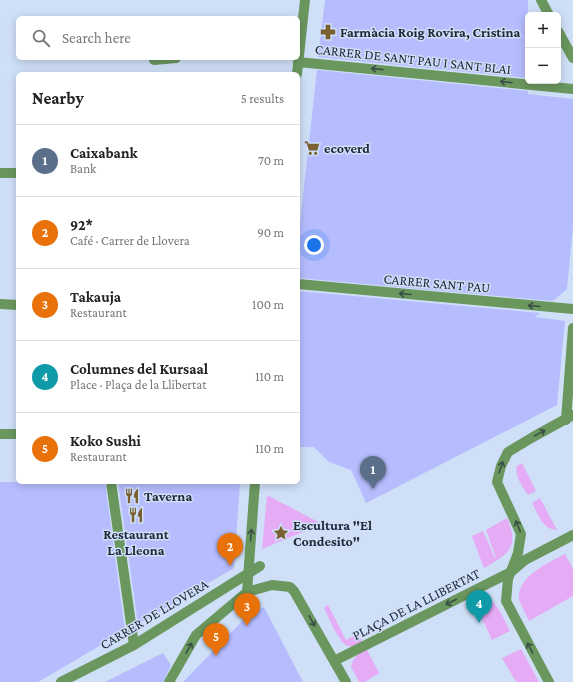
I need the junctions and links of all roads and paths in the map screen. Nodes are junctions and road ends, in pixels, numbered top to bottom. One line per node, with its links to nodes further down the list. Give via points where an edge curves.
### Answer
1 (305, 0): 5 (street)
2 (541, 0): 3 (street)
3 (547, 12)
4 (561, 36): 6 (street)
5 (300, 44)
6 (573, 58)
7 (298, 62): 8 (street); 9 (street, CARRER DE SANT PAU I SANT BLAI, one-way to 7)
8 (297, 72)
9 (573, 89)
10 (0, 173): 11 (street)
11 (16, 173)
12 (300, 284): 15 (street, CARRER SANT PAU, one-way to 12)
13 (0, 304): 14 (street)
14 (16, 304)
15 (573, 310)
16 (573, 328): 17 (street)
17 (569, 418): 24 (street, one-way to 17, via 521,534 497,482 501,466 508,452)
18 (0, 434): 19 (street)
19 (16, 434)
20 (110, 484): 27 (street)
21 (255, 484): 25 (street, one-way to 21)
22 (573, 535): 24 (street, PLAÇA DE LA LLIBERTAT, via 525,560)
23 (260, 566): 25 (street, CARRER DE LLOVERA)
24 (511, 572): 28 (street, PLAÇA DE LA LLIBERTAT, one-way to 28); 32 (street, one-way to 24, via 507,605 506,588)
25 (249, 573): 26 (street); 27 (street, CARRER DE LLOVERA)
26 (247, 592): 28 (street, one-way to 28, via 290,585); 30 (street, one-way to 26, via 196,635)
27 (134, 645): 29 (street, CARRER DE LLOVERA)
28 (334, 661): 31 (street)
29 (61, 682)
30 (169, 682)
31 (346, 682)
32 (549, 682)

